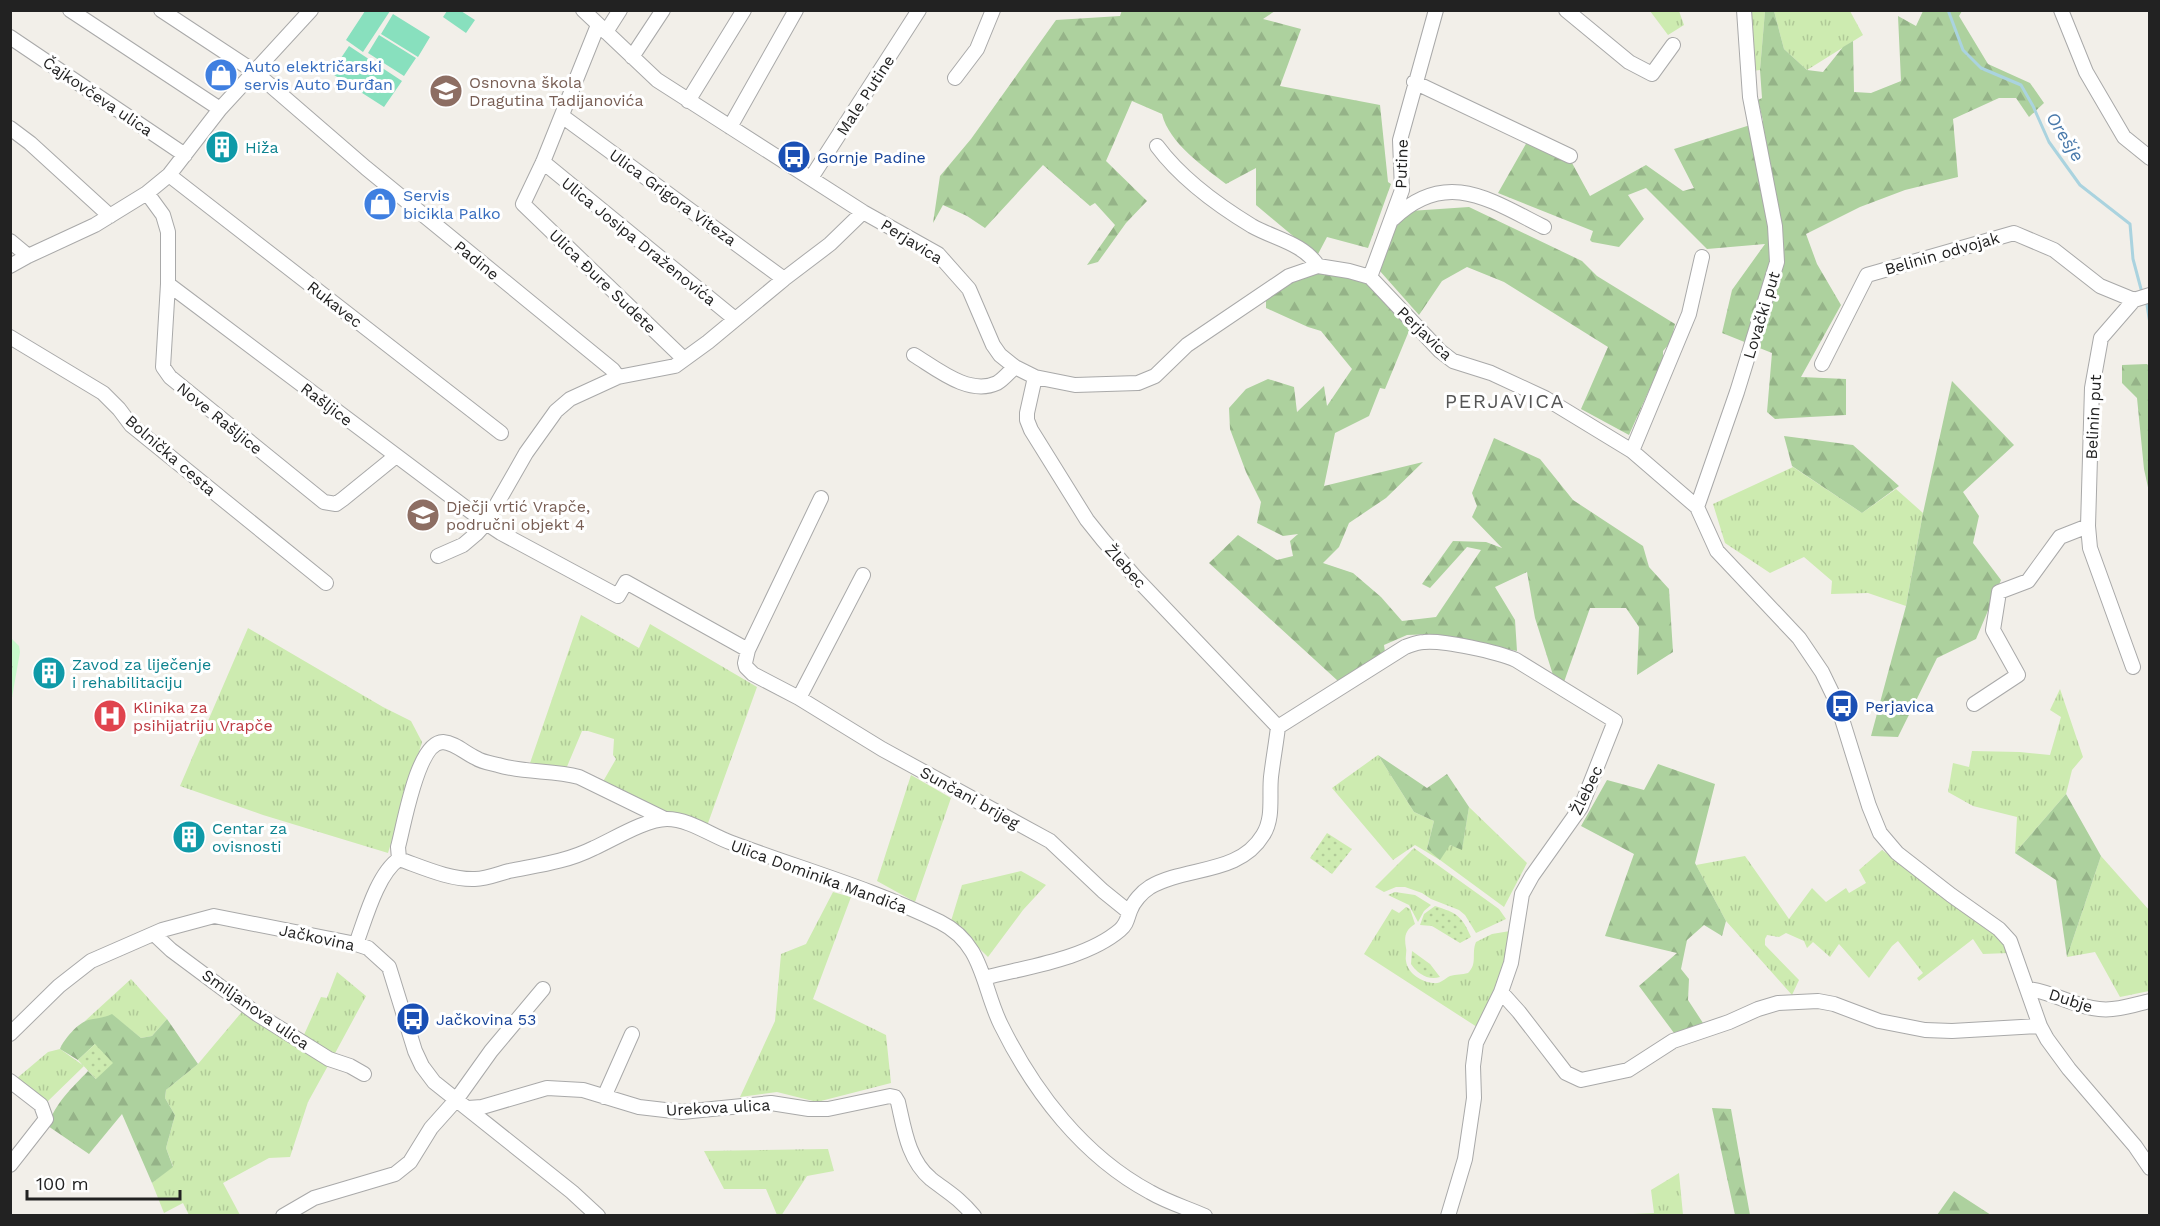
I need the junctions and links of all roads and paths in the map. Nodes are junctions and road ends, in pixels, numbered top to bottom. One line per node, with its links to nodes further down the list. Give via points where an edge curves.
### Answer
1 (70, 10): 23 (street)
2 (161, 10): 19 (street, Padine)
3 (311, 10): 19 (street)
4 (583, 10): 15 (street, Perjavica)
5 (620, 10): 15 (street)
6 (663, 10): 18 (street)
7 (744, 10): 22 (street)
8 (796, 10): 25 (street)
9 (919, 10): 33 (street, Male Putine)
10 (993, 10): 20 (street, via 977,49)
11 (1436, 10): 21 (street, Putine)
12 (1566, 10): 17 (street, via 1629,62 1652,74)
13 (1744, 10): 61 (street, Lovački put, via 1750,97 1773,215 1777,262)
14 (2061, 10): 30 (street, via 2086,72 2124,137)
15 (602, 28): 18 (street, Perjavica); 24 (street)
16 (10, 37): 28 (street, Čajkovčeva ulica)
17 (1673, 45)
18 (632, 57): 22 (street, Perjavica)
19 (255, 72): 23 (street); 55 (street, Padine)
20 (955, 78)
21 (1414, 82): 29 (street); 37 (street, Putine, via 1400,140 1402,190)
22 (688, 101): 25 (street, Perjavica)
23 (220, 109): 28 (street)
24 (562, 116): 31 (street); 45 (street, Ulica Grigora Viteza)
25 (730, 127): 33 (street, Perjavica)
26 (10, 128): 36 (street)
27 (1157, 146): 43 (street, via 1210,197 1255,227 1303,249)
28 (185, 155): 32 (street)
29 (1570, 156)
30 (2150, 158)
31 (543, 162): 49 (street, Ulica Josipa Draženovića); 52 (street, Ulica Đure Sudete, via 523,204)
32 (169, 175): 34 (street); 57 (street, Rukavec)
33 (811, 178): 35 (street, Perjavica)
34 (147, 193): 36 (street); 46 (street, Nove Rašljice, via 166,223)
35 (863, 212): 45 (street, via 830,244); 54 (street, Perjavica, via 945,261 969,289 993,345)
36 (110, 216): 40 (street)
37 (1390, 222): 38 (street, via 1407,206 1433,193 1460,192 1478,195); 44 (street, Putine)
38 (1544, 226)
39 (10, 241): 40 (street)
40 (28, 256): 42 (street)
41 (1702, 256): 58 (street, via 1689,314)
42 (10, 266)
43 (1318, 266): 44 (street, Perjavica); 56 (street, Perjavica, via 1288,276 1187,345 1155,376 1138,383 1075,385)
44 (1370, 277): 58 (street, Perjavica, via 1453,361 1491,373 1545,398)
45 (784, 279): 49 (street)
46 (168, 284): 59 (street, Rašljice); 59 (street, Nove Rašljice, via 163,367 170,377 324,502 336,504)
47 (2150, 295): 48 (street)
48 (2134, 300): 53 (street, Belinin odvojak, via 2100,286 2054,250 2014,233 1867,275); 63 (street, Belinin put, via 2101,338 2092,388)
49 (735, 319): 52 (street)
50 (10, 337): 66 (street, Bolnička cesta, via 103,393 131,424)
51 (914, 355): 54 (street, via 967,386 992,385)
52 (684, 358): 55 (street, via 675,366)
53 (1822, 364)
54 (1015, 367): 56 (street, Perjavica)
55 (618, 377): 62 (street, via 570,399 556,411 525,453)
56 (1035, 377): 71 (street, Žlebec, via 1027,420 1087,520 1136,578)
57 (501, 433)
58 (1632, 451): 61 (street, Perjavica)
59 (396, 456): 62 (street, Rašljice)
60 (821, 498): 67 (street)
61 (1697, 507): 79 (street, Perjavica, via 1717,551 1799,638 1822,672 1837,704 1880,833 1897,853 2000,929 2010,941)
62 (486, 523): 64 (street, via 463,545); 67 (street, via 618,596 626,582)
63 (2088, 526): 68 (street, Belinin put, via 2090,548); 70 (street, via 2060,537 2028,581 1999,592 1992,630 2018,675)
64 (438, 556)
65 (863, 575): 69 (street)
66 (326, 584)
67 (747, 650): 69 (street, Sunčani brijeg, via 745,663 749,671)
68 (2133, 667)
69 (799, 698): 74 (street, Sunčani brijeg, via 882,749 1050,841)
70 (1974, 704)
71 (1278, 727): 74 (street, via 1269,819 1261,839 1237,859 1148,888); 80 (street, Žlebec, via 1405,647 1424,642 1504,655 1615,721 1581,807 1526,886 1518,911 1511,963)
72 (665, 819): 73 (street, via 570,860 475,879 439,873); 73 (street, Ulica Dominika Mandića, via 579,777 501,766 476,759 446,742 438,743 426,754 419,769 398,847); 77 (street, Ulica Dominika Mandića, via 687,823 744,848 820,873 943,924 978,959)
73 (399, 859): 76 (street, via 391,864 379,885)
74 (1129, 912): 77 (street, via 1126,925 1099,945)
75 (154, 934): 76 (street, Jačkovina, via 214,916); 83 (street, Jačkovina, via 91,961); 85 (street, Smiljanova ulica, via 257,1014 329,1059)
76 (356, 944): 88 (street, Jačkovina, via 368,948 389,967 422,1066)
77 (984, 978): 95 (street, Ulica Dominika Mandića, via 1000,1024 1031,1078 1066,1125 1110,1167 1150,1192)
78 (543, 989): 88 (street)
79 (2027, 989): 81 (street, Dubje, via 2096,1009 2112,1010); 82 (street, Perjavica)
80 (1501, 992): 82 (street, via 1566,1073 1581,1080 1628,1070 1673,1041 1758,1009 1790,1002 1834,1004 1879,1021 1925,1030); 96 (street, Žlebec, via 1476,1043 1465,1159)
81 (2150, 1001)
82 (2040, 1026): 91 (street, Perjavica, via 2069,1069)
83 (10, 1034)
84 (632, 1034): 87 (street)
85 (364, 1074)
86 (10, 1081): 90 (street, via 41,1105 46,1119)
87 (604, 1097): 89 (street, Urekova ulica, via 584,1090 547,1088); 94 (street, Urekova ulica, via 639,1107 682,1112 771,1103 828,1109 890,1095 898,1102 917,1163)
88 (456, 1100): 89 (street, Jačkovina); 92 (street, via 400,1171 314,1198)
89 (468, 1108): 93 (street, Jačkovina)
90 (10, 1165)
91 (2150, 1168)
92 (284, 1215)
93 (598, 1215)
94 (974, 1215)
95 (1205, 1215)
96 (1448, 1215)

